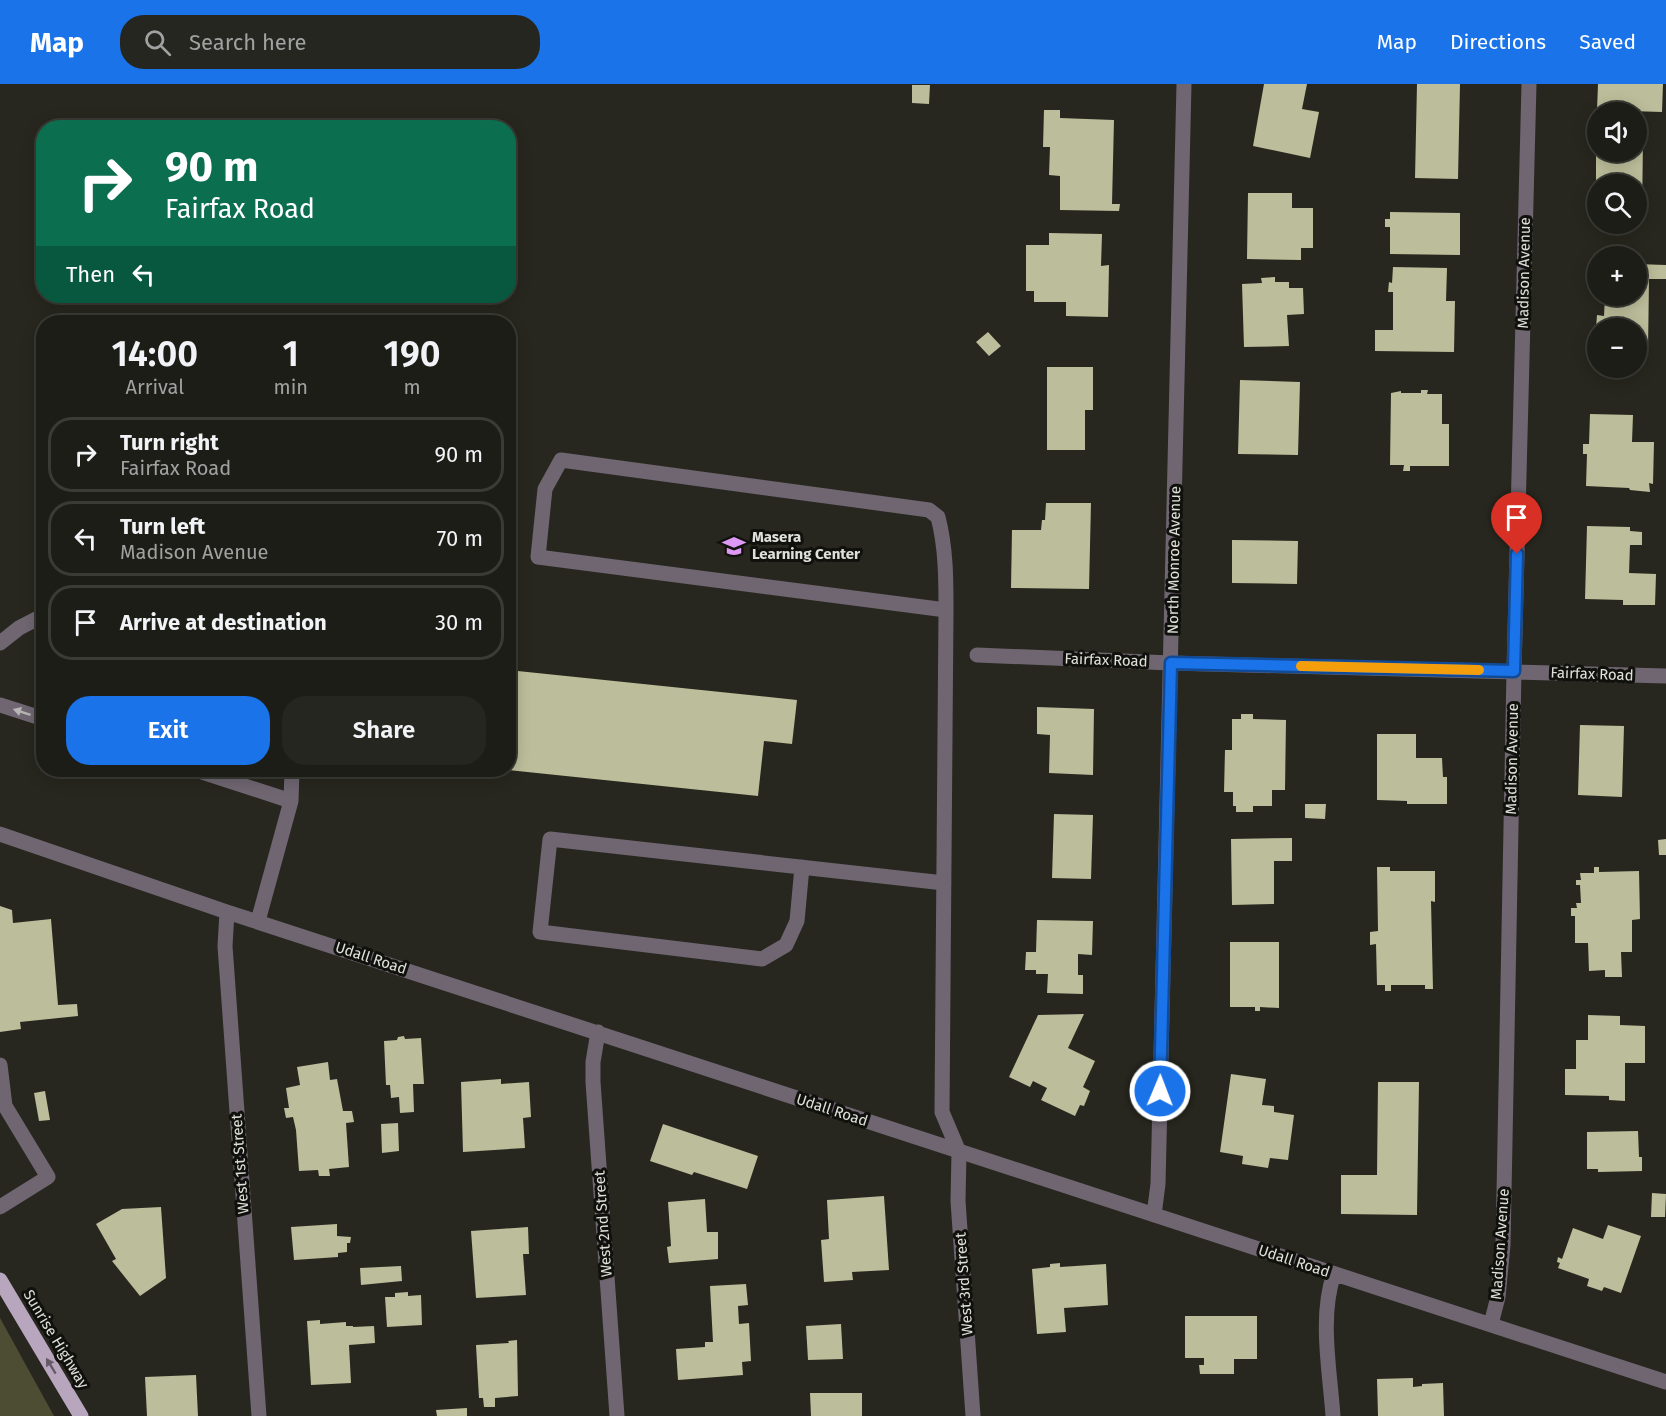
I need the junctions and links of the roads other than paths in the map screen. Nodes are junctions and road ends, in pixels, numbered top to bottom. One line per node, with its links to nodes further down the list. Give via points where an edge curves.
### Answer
1 (1184, 84): 7 (street, North Monroe Avenue)
2 (1529, 84): 8 (street, Madison Avenue)
3 (946, 610): 3 (street, via 538,557 545,489 561,460 929,510 938,517 942,534); 17 (street)
4 (36, 619): 5 (street)
5 (0, 643)
6 (977, 655): 7 (street, Fairfax Road)
7 (1171, 663): 8 (street, Fairfax Road); 24 (street, North Monroe Avenue, via 1158,1184)
8 (1514, 671): 9 (street, Fairfax Road); 27 (street, Madison Avenue, via 1503,1245)
9 (1666, 676)
10 (0, 705): 11 (street, one-way to 10)
11 (36, 716)
12 (217, 777): 14 (street)
13 (291, 777): 14 (street)
14 (291, 801): 19 (street)
15 (0, 834): 18 (street, Udall Road)
16 (802, 867): 16 (street, via 550,839 540,932 762,959 786,945 797,921); 17 (street)
17 (944, 883): 22 (street, via 942,1112)
18 (227, 912): 19 (street, Udall Road); 30 (street, West 1st Street, via 225,946)
19 (258, 921): 20 (street, Udall Road)
20 (598, 1032): 22 (street, Udall Road); 31 (street, West 2nd Street, via 593,1083)
21 (0, 1065): 23 (street, via 5,1106 48,1177)
22 (959, 1152): 24 (street, Udall Road); 32 (street, West 3rd Street, via 958,1201)
23 (0, 1207)
24 (1154, 1215): 25 (street, Udall Road)
25 (1334, 1274): 27 (street, Udall Road); 33 (street, via 1327,1329)
26 (0, 1280): 29 (main road, Sunrise Highway, one-way to 26)
27 (1491, 1324): 28 (street, Udall Road)
28 (1666, 1382)
29 (81, 1416)
30 (259, 1416)
31 (617, 1416)
32 (973, 1416)
33 (1333, 1416)

